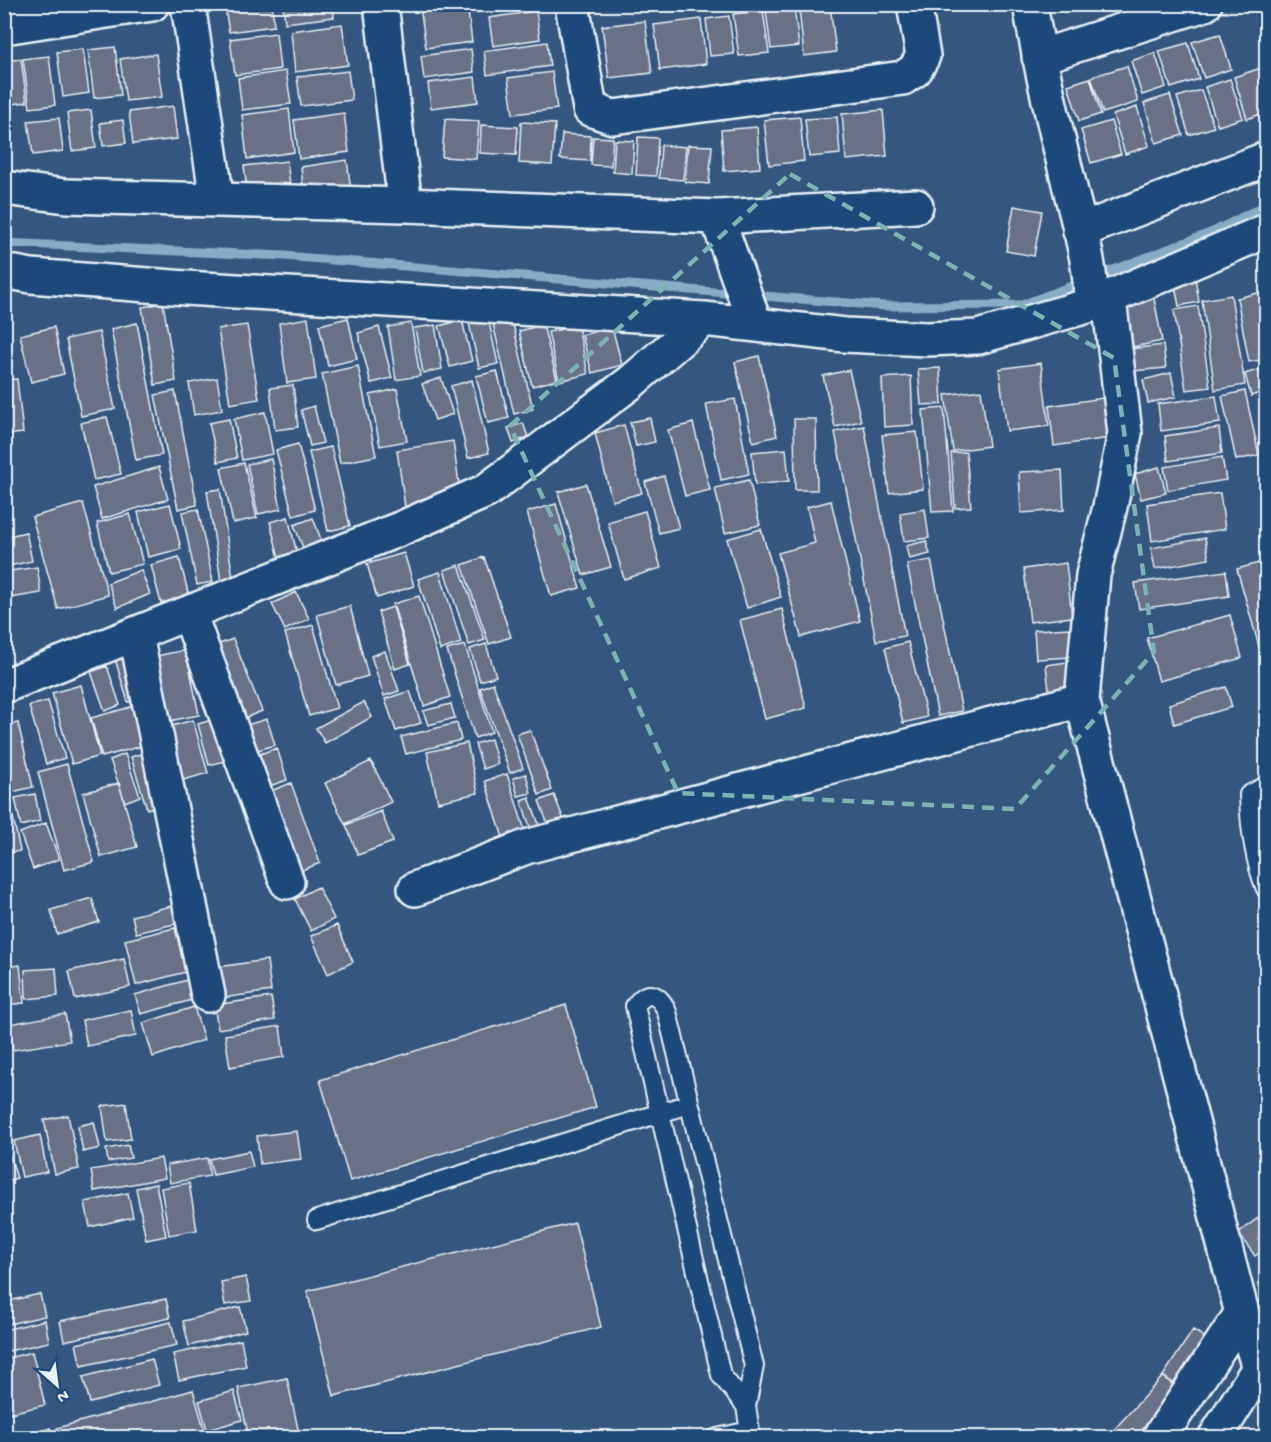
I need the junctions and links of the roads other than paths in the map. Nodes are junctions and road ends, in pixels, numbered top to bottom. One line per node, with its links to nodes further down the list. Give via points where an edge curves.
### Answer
1 (152, 4): 8 (street)
2 (188, 4): 12 (street)
3 (381, 4): 13 (street)
4 (572, 4): 5 (street, via 590,109 613,117 903,78 915,70 923,56)
5 (914, 4)
6 (1030, 4): 9 (street)
7 (1205, 4): 9 (street)
8 (4, 27)
9 (1039, 57): 17 (street)
10 (1266, 159): 17 (street)
11 (4, 188): 12 (street, via 66,196)
12 (217, 200): 13 (street)
13 (405, 205): 15 (street)
14 (916, 206): 15 (street)
15 (721, 229): 20 (street)
16 (1266, 231): 19 (street)
17 (1082, 240): 19 (street)
18 (4, 271): 21 (street, via 186,288)
19 (1097, 298): 20 (street, via 978,337 845,335); 25 (street, via 1125,433 1093,575)
20 (751, 312): 21 (street)
21 (704, 319): 22 (street, via 630,383 486,491)
22 (189, 613): 23 (street); 27 (street)
23 (136, 636): 24 (street); 30 (street)
24 (4, 687)
25 (1082, 700): 28 (street, via 526,847); 34 (street)
26 (1266, 786): 29 (lane, via 1249,795 1250,826)
27 (287, 882)
28 (415, 889)
29 (1266, 889)
30 (208, 995)
31 (689, 1104): 32 (lane); 32 (lane, via 667,1012 663,1002 649,995 635,1006); 35 (lane, via 754,1366)
32 (662, 1112): 33 (lane); 35 (lane, via 721,1375)
33 (317, 1220)
34 (1253, 1343): 38 (street); 39 (street)
35 (746, 1406): 36 (lane)
36 (751, 1434): 37 (lane)
37 (717, 1437)
38 (1159, 1437)
39 (1215, 1437)

